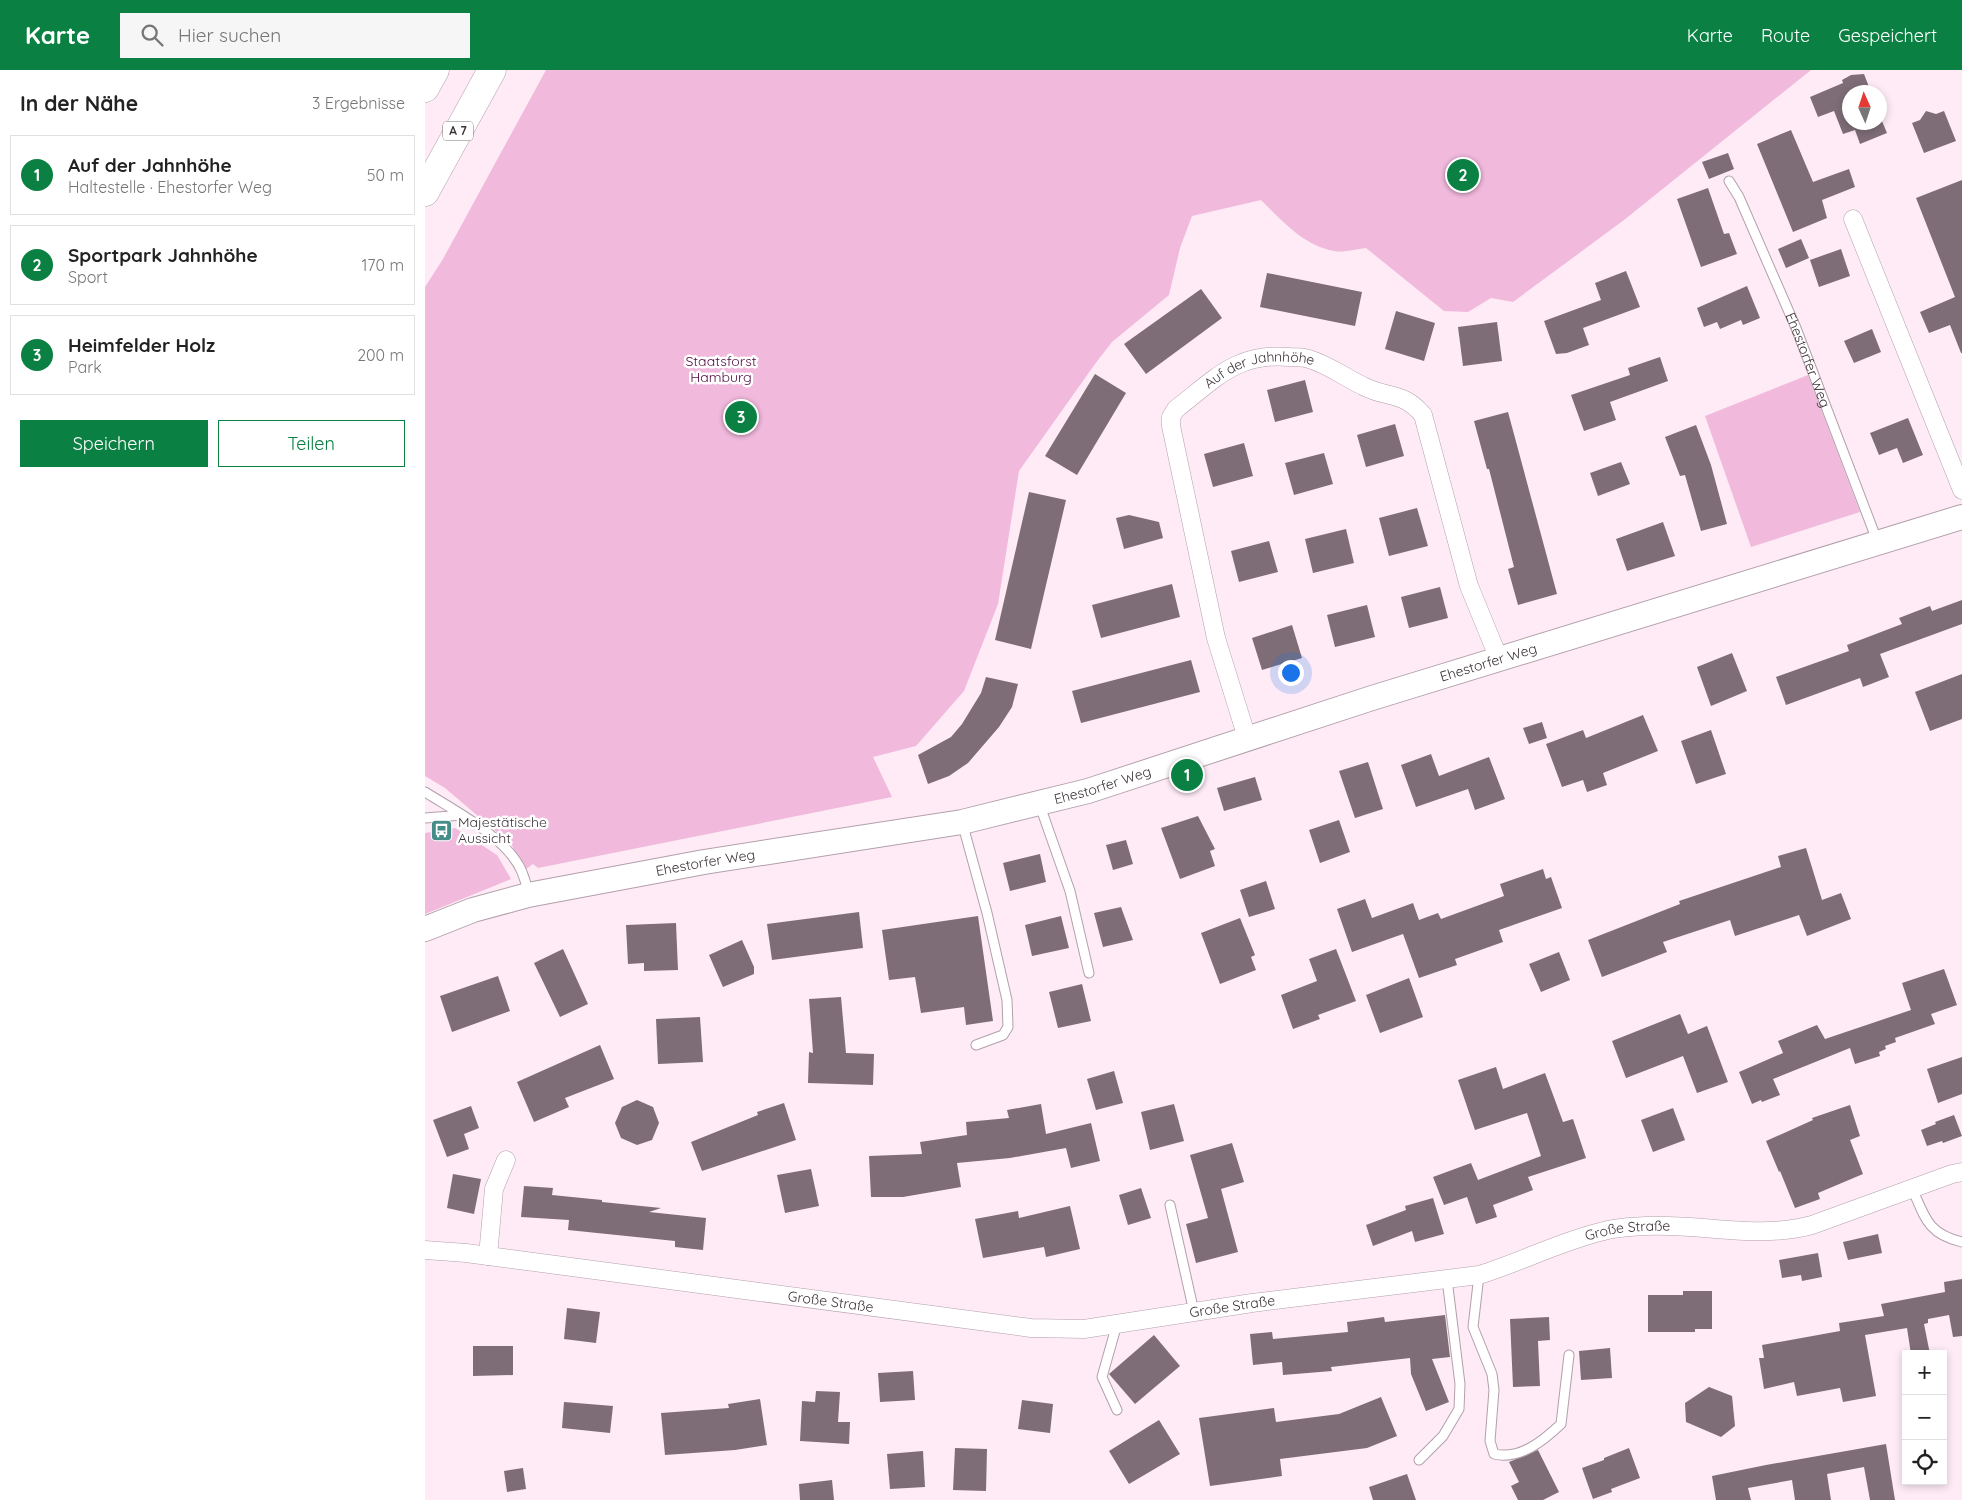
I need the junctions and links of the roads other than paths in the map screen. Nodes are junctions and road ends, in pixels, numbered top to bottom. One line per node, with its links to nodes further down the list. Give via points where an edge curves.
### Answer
1 (435, 70): 3 (highway)
2 (492, 70): 5 (highway, A 7)
3 (425, 88)
4 (1729, 181): 9 (lane, Ehestorfer Weg, via 1796,328)
5 (425, 192)
6 (1853, 219): 7 (street)
7 (1962, 490)
8 (1962, 517): 9 (main road, Ehestorfer Weg)
9 (1878, 543): 10 (main road, Ehestorfer Weg)
10 (1499, 659): 11 (main road, Ehestorfer Weg); 11 (street, Auf der Jahnhöhe, via 1469,586 1423,415 1414,404 1364,387 1307,358 1275,355 1245,361 1225,371 1177,409 1171,417 1171,426 1216,638)
11 (1247, 738): 13 (main road, Ehestorfer Weg, via 1124,781)
12 (425, 792): 14 (lane)
13 (1039, 803): 16 (main road, Ehestorfer Weg); 19 (lane, via 1069,891)
14 (462, 815): 15 (lane); 17 (lane, via 506,849 522,872)
15 (425, 818)
16 (962, 822): 17 (main road, Ehestorfer Weg, via 704,862); 20 (lane, via 1007,1000 1008,1027 1003,1035)
17 (529, 895): 18 (main road, Ehestorfer Weg, via 473,910)
18 (425, 929)
19 (1089, 973)
20 (976, 1045)
21 (506, 1160): 27 (street, via 494,1189)
22 (1962, 1172): 23 (street, Große Straße)
23 (1912, 1188): 25 (lane, via 1933,1229); 28 (street, Große Straße, via 1793,1230 1768,1232 1647,1226 1606,1230)
24 (1170, 1205): 30 (lane)
25 (1962, 1242)
26 (425, 1250): 27 (street, Große Straße)
27 (488, 1256): 31 (street, Große Straße, via 1031,1328 1084,1329)
28 (1479, 1275): 29 (street, Große Straße); 32 (lane, via 1473,1327 1493,1374 1490,1441 1495,1454 1504,1456 1535,1446 1561,1424)
29 (1447, 1279): 30 (street, Große Straße); 34 (lane, via 1460,1384 1459,1409 1443,1436)
30 (1194, 1312): 31 (street, Große Straße)
31 (1117, 1324): 33 (lane, via 1102,1377)
32 (1569, 1355)
33 (1117, 1410)
34 (1419, 1460)

